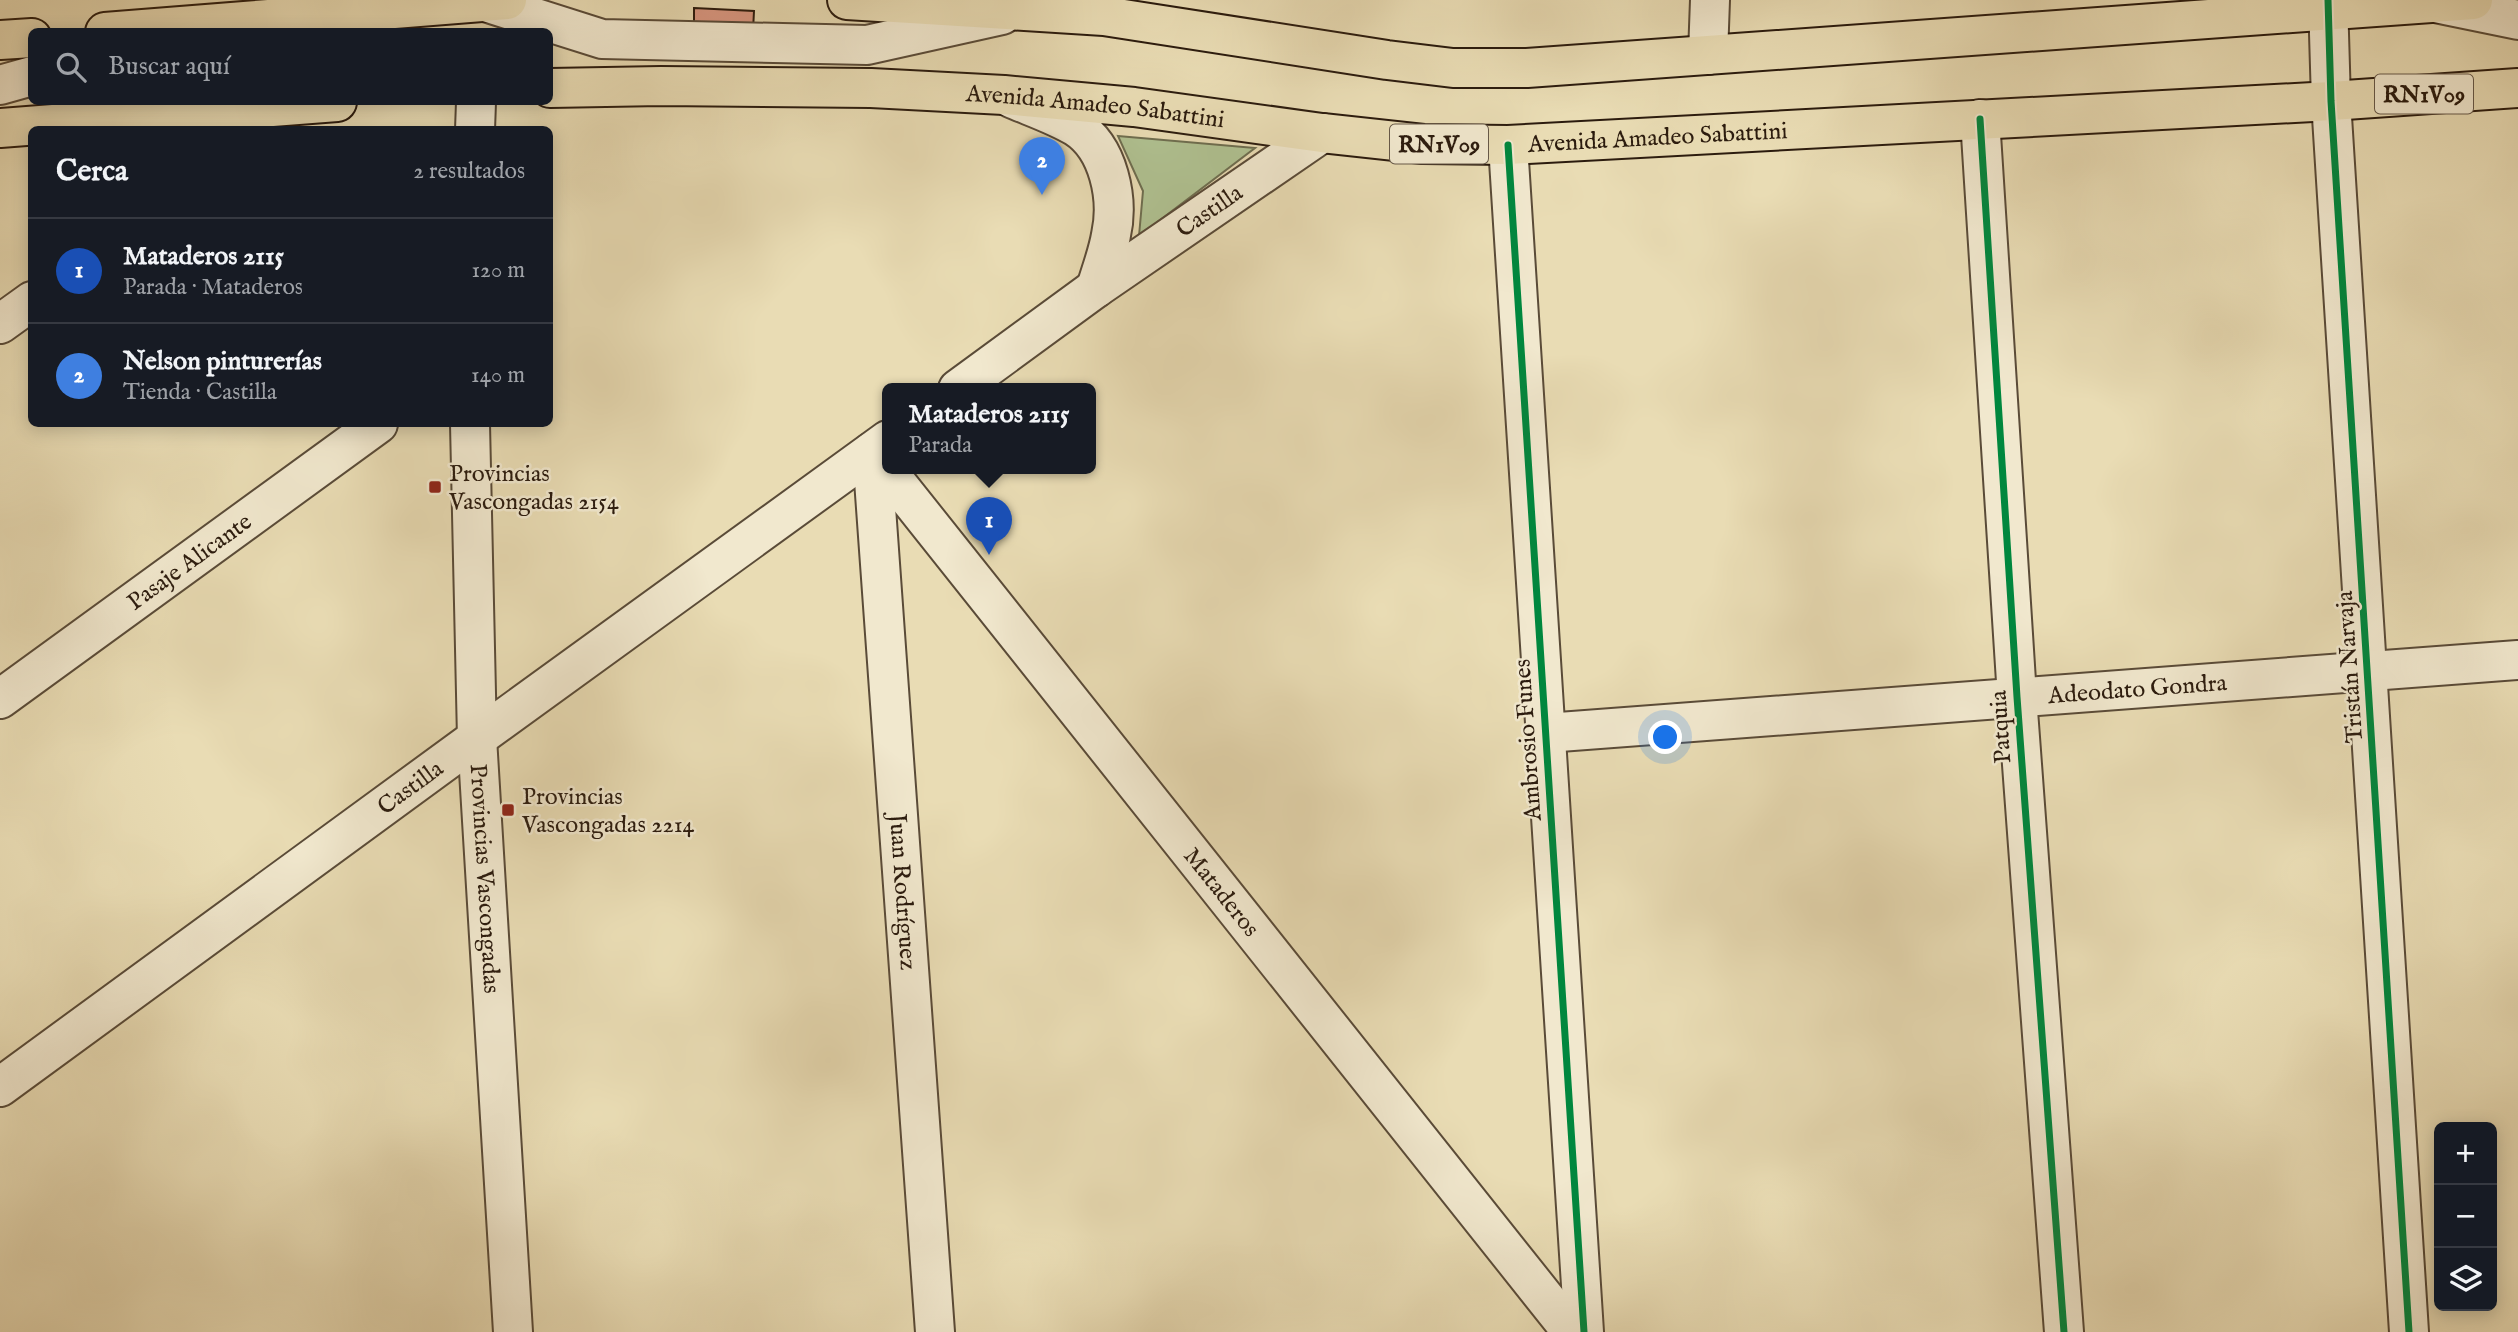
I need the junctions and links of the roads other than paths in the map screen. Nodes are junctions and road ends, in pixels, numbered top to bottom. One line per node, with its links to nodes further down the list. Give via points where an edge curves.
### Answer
1 (482, 0): 2 (main road); 9 (street, via 602,39 867,46); 11 (main road); 12 (street)
2 (507, 0)
3 (847, 0): 9 (main road)
4 (1710, 0): 15 (street)
5 (2473, 0): 6 (main road)
6 (2435, 3): 7 (main road); 10 (street)
7 (2328, 6): 15 (main road); 21 (street, Tristán Narvaja)
8 (1104, 8): 9 (main road); 15 (main road, via 1453,68 1527,68)
9 (1022, 10)
10 (2518, 20)
11 (152, 28)
12 (480, 28)
13 (28, 37): 14 (main road)
14 (0, 40)
15 (1708, 55)
16 (28, 77): 17 (street)
17 (0, 85)
18 (553, 88): 20 (main road, Avenida Amadeo Sabattini / RN1V09, via 871,88)
19 (2518, 88): 21 (main road, Avenida Amadeo Sabattini / RN1V09)
20 (1004, 95): 30 (main road, Avenida Amadeo Sabattini / RN1V09); 32 (street, via 1076,127 1091,140 1109,170 1112,234)
21 (2331, 101): 25 (main road, Avenida Amadeo Sabattini / RN1V09); 41 (street, Tristán Narvaja)
22 (318, 105): 24 (main road)
23 (476, 105): 27 (street)
24 (223, 120): 26 (main road)
25 (1980, 120): 31 (main road, Avenida Amadeo Sabattini / RN1V09); 42 (street, Patquia)
26 (56, 126)
27 (475, 126)
28 (28, 127): 29 (main road)
29 (0, 128)
30 (1322, 133): 31 (main road, Avenida Amadeo Sabattini / RN1V09, via 1423,144); 32 (street, Castilla)
31 (1508, 145): 44 (street, Ambrosio Funes)
32 (1096, 288): 35 (street, Castilla)
33 (28, 304): 34 (street)
34 (0, 324)
35 (966, 383)
36 (374, 427): 43 (street, Pasaje Alicante)
37 (470, 427): 45 (street, Provincias Vascongadas)
38 (880, 446): 45 (street, Castilla); 48 (street, Juan Rodríguez)
39 (902, 474): 49 (street, Mataderos)
40 (2518, 660): 41 (street, Adeodato Gondra)
41 (2369, 671): 42 (street, Adeodato Gondra); 52 (street, Tristán Narvaja)
42 (2017, 697): 44 (street, Adeodato Gondra); 51 (street, Patquia)
43 (0, 699)
44 (1546, 733): 50 (street, Ambrosio Funes)
45 (477, 738): 46 (street, Castilla); 47 (street, Provincias Vascongadas)
46 (0, 1087)
47 (513, 1332)
48 (935, 1332)
49 (1572, 1332)
50 (1584, 1332)
51 (2064, 1332)
52 (2409, 1332)

